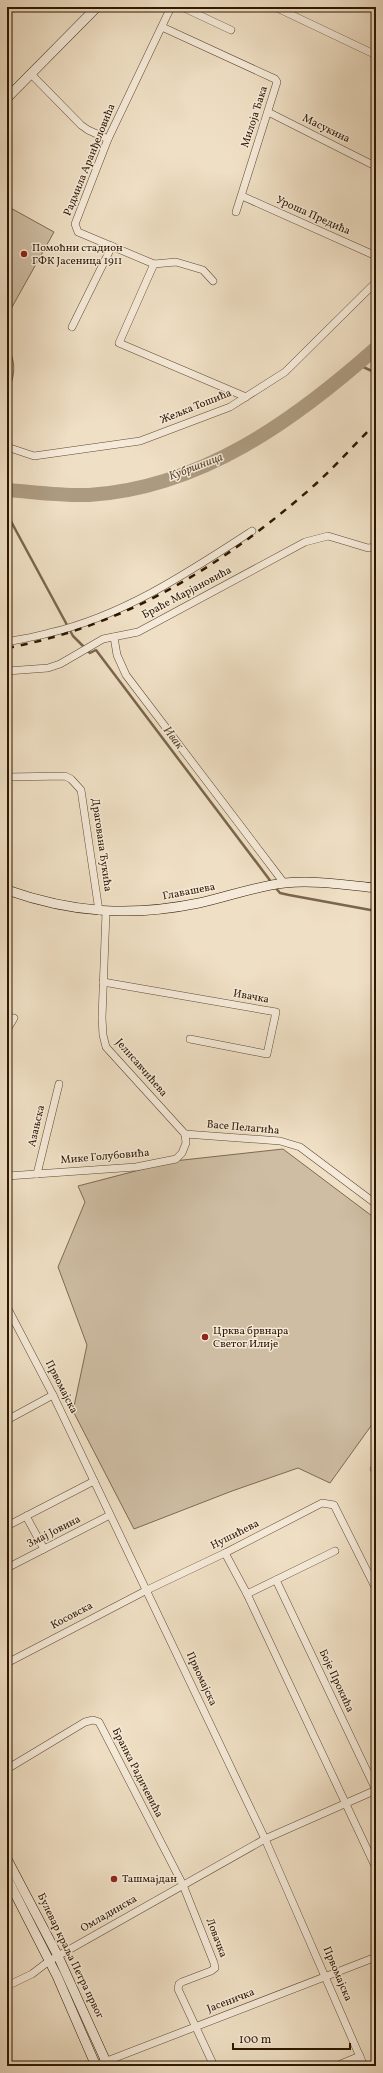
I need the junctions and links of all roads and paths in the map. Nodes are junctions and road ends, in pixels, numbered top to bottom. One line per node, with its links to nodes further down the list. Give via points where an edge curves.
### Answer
1 (97, 7): 8 (main road)
2 (171, 7): 5 (street, Радмила Аранђеловића)
3 (182, 7): 6 (street)
4 (274, 7): 7 (street)
5 (162, 26): 10 (street, Милоја Ђака, via 275,79 277,86); 11 (street, Радмила Аранђеловића)
6 (231, 30)
7 (376, 55)
8 (31, 74): 9 (main road); 11 (street, via 80,125)
9 (7, 98)
10 (268, 112): 12 (street, Масукина); 13 (street, Милоја Ђака)
11 (108, 139): 15 (street, Радмила Аранђеловића, via 75,224 78,232)
12 (375, 166)
13 (242, 196): 14 (street, Милоја Ђака); 16 (street, Уроша Предића)
14 (236, 212)
15 (112, 246): 17 (street, Радмила Аранђеловића); 20 (street)
16 (376, 256)
17 (154, 264): 18 (street, Радмила Аранђеловића, via 176,262 203,270); 21 (street, via 119,343)
18 (213, 281)
19 (376, 282): 21 (street, Жељка Тошића, via 285,372)
20 (72, 327)
21 (246, 397): 22 (street, Жељка Тошића, via 230,407 140,440 34,456)
22 (7, 448)
23 (252, 531): 26 (street, Браће Марјановића, via 178,578 128,604 50,633)
24 (376, 547): 25 (street, Браће Марјановића, via 368,548 328,536 305,542 138,632)
25 (114, 637): 27 (street, Браће Марјановића, via 103,639 74,657 48,668); 29 (street, via 117,655 126,675)
26 (7, 642)
27 (7, 671)
28 (7, 777): 32 (street, Драгована Ђукића, via 65,776 81,790 84,795)
29 (281, 884): 30 (main road, Главашева, via 329,883); 32 (main road, Главашева, via 171,908 132,913)
30 (376, 888)
31 (7, 890): 32 (main road, Главашева)
32 (102, 912): 33 (street, Јелисавчићева)
33 (103, 982): 36 (street, Ивачка, via 276,1012 267,1054); 38 (street, Јелисавчићева, via 102,1029 106,1047)
34 (14, 1018): 35 (street)
35 (7, 1030)
36 (190, 1039)
37 (59, 1084): 39 (street, Азањска)
38 (184, 1134): 39 (street, Мике Голубовића, via 186,1144 182,1154 176,1159 136,1167); 41 (street, Васе Пелагића, via 280,1141 300,1147)
39 (37, 1174): 40 (street, Мике Голубовића)
40 (7, 1176)
41 (376, 1204)
42 (7, 1307): 43 (street, Првомајска)
43 (53, 1395): 44 (street); 45 (street, Првомајска)
44 (7, 1420)
45 (94, 1481): 46 (street, Првомајска); 47 (street)
46 (110, 1515): 49 (street, Змај Јовина); 55 (street, Првомајска)
47 (26, 1516): 48 (street); 49 (street)
48 (7, 1526)
49 (44, 1550): 52 (street, Змај Јовина)
50 (335, 1550): 53 (street)
51 (225, 1554): 54 (street, Нушићева, via 322,1503 334,1505); 55 (street, Нушићева); 56 (street)
52 (7, 1568)
53 (276, 1580): 56 (street); 59 (street, Боје Прокића)
54 (375, 1586)
55 (147, 1590): 57 (street, Косовска); 61 (street, Првомајска)
56 (247, 1594): 60 (street)
57 (7, 1663)
58 (7, 1769): 65 (street, Бранка Радичевића, via 85,1722 99,1722)
59 (376, 1790): 60 (street, Боје Прокића)
60 (346, 1802): 61 (street, Боје Прокића); 63 (street)
61 (265, 1839): 65 (street, Омладинска); 69 (street, Првомајска)
62 (7, 1858): 66 (main road, Булевар краља Петра првог)
63 (376, 1868)
64 (7, 1878): 68 (main road, Булевар краља Петра првог)
65 (183, 1885): 66 (street, Омладинска); 71 (street, Ловачка, via 215,1968 179,1984 178,1989)
66 (58, 1956): 68 (street, Омладинска); 73 (main road, Булевар краља Петра првог)
67 (376, 1957): 69 (street, Јасеничка)
68 (49, 1961): 70 (street, Омладинска, via 32,1974); 74 (main road, Булевар краља Петра првог)
69 (326, 1976): 71 (street, Јасеничка); 72 (street, Првомајска)
70 (7, 1986)
71 (196, 2026): 73 (street, Јасеничка); 75 (street, Ловачка)
72 (360, 2056): 76 (street); 77 (street, Првомајска)
73 (107, 2064): 74 (street, Јасеничка)
74 (95, 2066)
75 (214, 2066)
76 (336, 2066)
77 (364, 2066)

